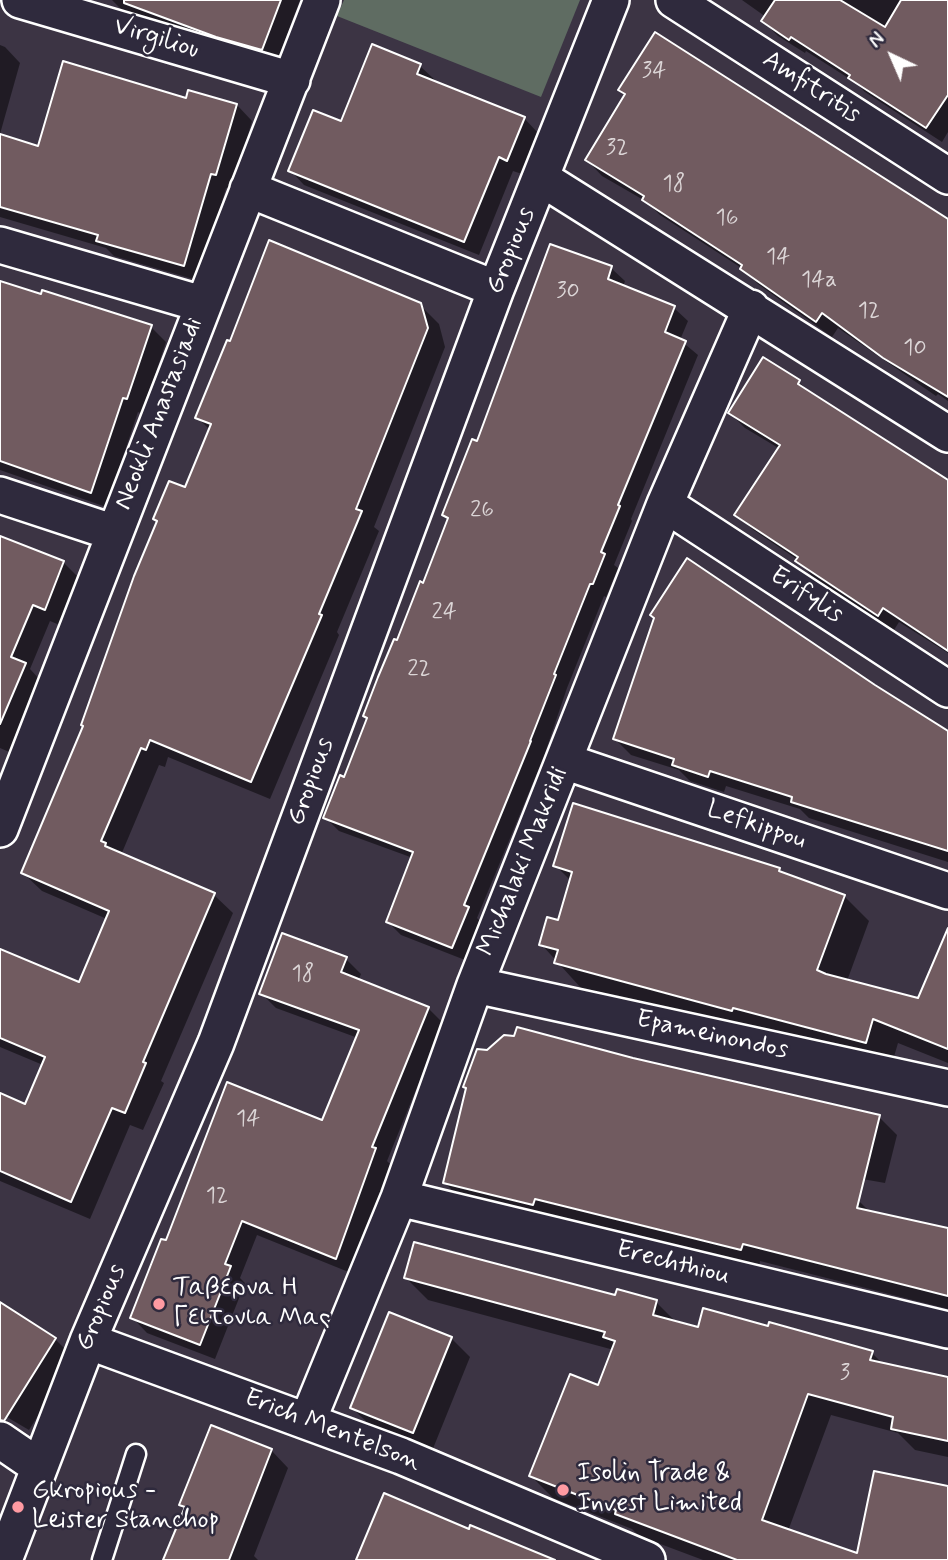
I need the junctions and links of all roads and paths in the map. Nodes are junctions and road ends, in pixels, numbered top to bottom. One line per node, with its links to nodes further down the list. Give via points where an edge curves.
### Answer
1 (20, 0): 5 (street, Virgiliou)
2 (322, 0): 6 (street, Neokli Anastasiadi)
3 (611, 0): 8 (street, Gropious)
4 (674, 0): 7 (street, Amfitritis)
5 (64, 5): 6 (street, Virgiliou)
6 (292, 80): 9 (street, Neokli Anastasiadi)
7 (948, 176)
8 (541, 178): 11 (street, Gropious); 13 (street)
9 (247, 189): 11 (street); 12 (street, Neokli Anastasiadi)
10 (0, 246): 12 (street)
11 (496, 289): 26 (street, Gropious, via 216,1043)
12 (202, 304): 17 (street, Neokli Anastasiadi)
13 (751, 308): 14 (street); 16 (street, Michalaki Makridi)
14 (948, 434)
15 (0, 495): 17 (street)
16 (664, 504): 18 (street, Erifylis); 19 (street, Michalaki Makridi)
17 (115, 533): 20 (street, Neokli Anastasiadi)
18 (948, 689)
19 (564, 761): 21 (street, Lefkippou); 22 (street, Michalaki Makridi)
20 (0, 829)
21 (948, 891)
22 (475, 985): 23 (street, Epameinondos); 24 (street, Michalaki Makridi)
23 (948, 1088)
24 (399, 1198): 25 (street, Erechthiou); 27 (street, Michalaki Makridi)
25 (948, 1330)
26 (88, 1341): 27 (street, Erich Mentelson); 30 (street, Gropious)
27 (308, 1420): 33 (street, Erich Mentelson)
28 (0, 1440): 30 (street)
29 (136, 1454): 32 (lane)
30 (38, 1466): 31 (street, Gropious)
31 (4, 1560)
32 (102, 1560)
33 (647, 1560)

